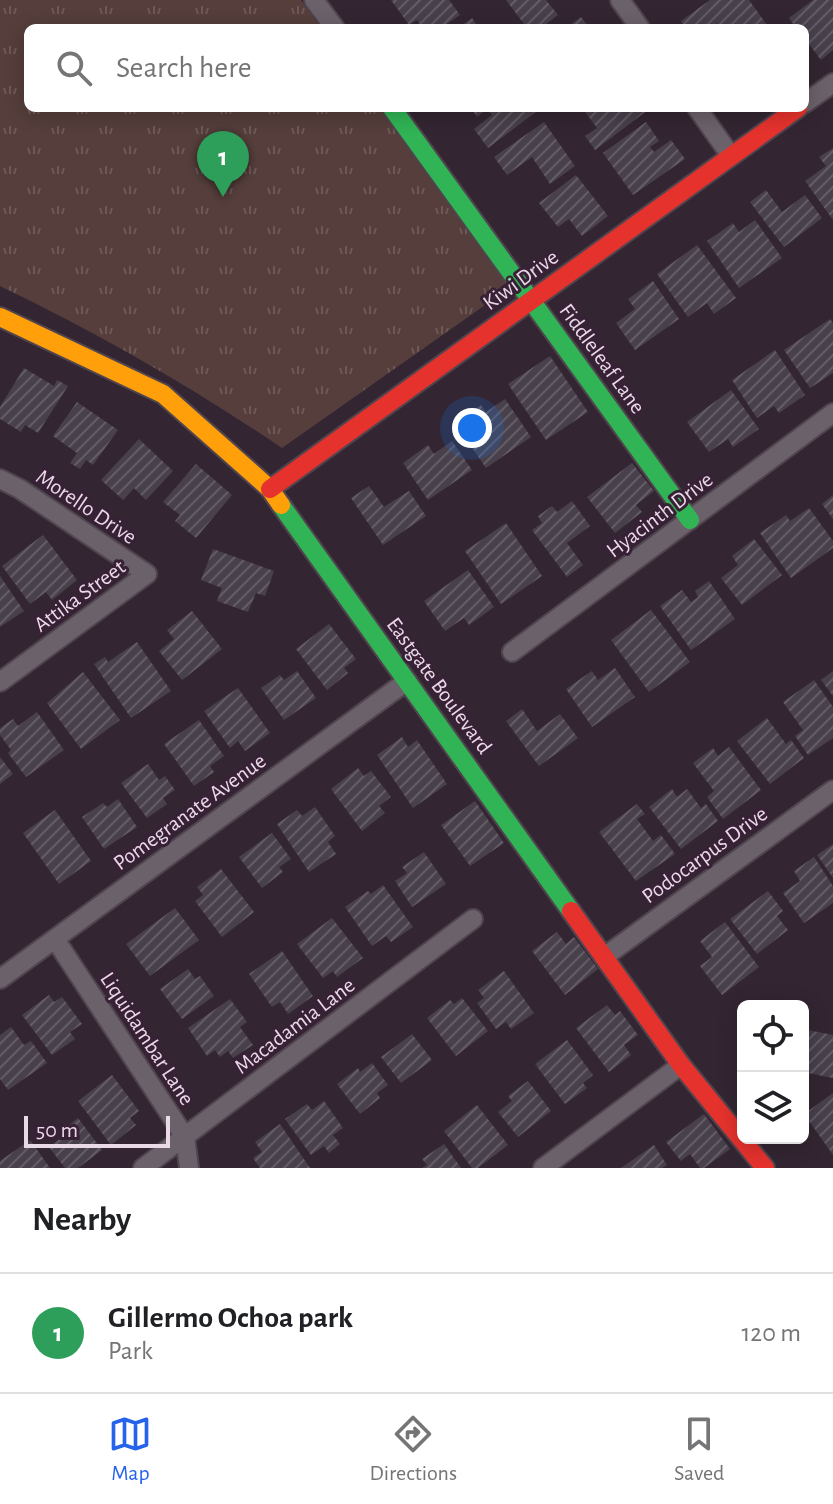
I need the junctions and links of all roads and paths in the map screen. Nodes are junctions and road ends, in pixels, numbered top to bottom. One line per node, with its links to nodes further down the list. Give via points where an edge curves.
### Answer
1 (314, 0): 3 (street)
2 (620, 0): 4 (street)
3 (332, 24)
4 (637, 24)
5 (830, 92): 6 (street)
6 (809, 101)
7 (395, 112): 11 (street, Fiddleleaf Lane)
8 (700, 112): 10 (street)
9 (792, 112): 10 (street, Kiwi Drive)
10 (731, 156): 11 (street, Kiwi Drive)
11 (532, 301): 15 (street, Kiwi Drive); 16 (street, Fiddleleaf Lane)
12 (0, 317): 15 (street, Eastgate Boulevard, via 163,394)
13 (833, 413): 16 (street, Hyacinth Drive)
14 (0, 479): 17 (street, Morello Drive)
15 (270, 489): 19 (street, Eastgate Boulevard)
16 (690, 520): 18 (street, Hyacinth Drive)
17 (147, 574): 20 (street, Attika Street)
18 (512, 652)
19 (407, 681): 23 (street, Pomegranate Avenue); 24 (street, Eastgate Boulevard)
20 (0, 682)
21 (833, 790): 24 (street, Podocarpus Drive)
22 (473, 919): 27 (street, Macadamia Lane)
23 (55, 939): 25 (street, Pomegranate Avenue); 27 (street, Liquidambar Lane)
24 (604, 957): 26 (street, Eastgate Boulevard)
25 (0, 979)
26 (681, 1065): 30 (street); 31 (street, Eastgate Boulevard)
27 (185, 1137): 28 (street, Macadamia Lane); 29 (street, Liquidambar Lane)
28 (143, 1168)
29 (189, 1168)
30 (543, 1168)
31 (765, 1168)

